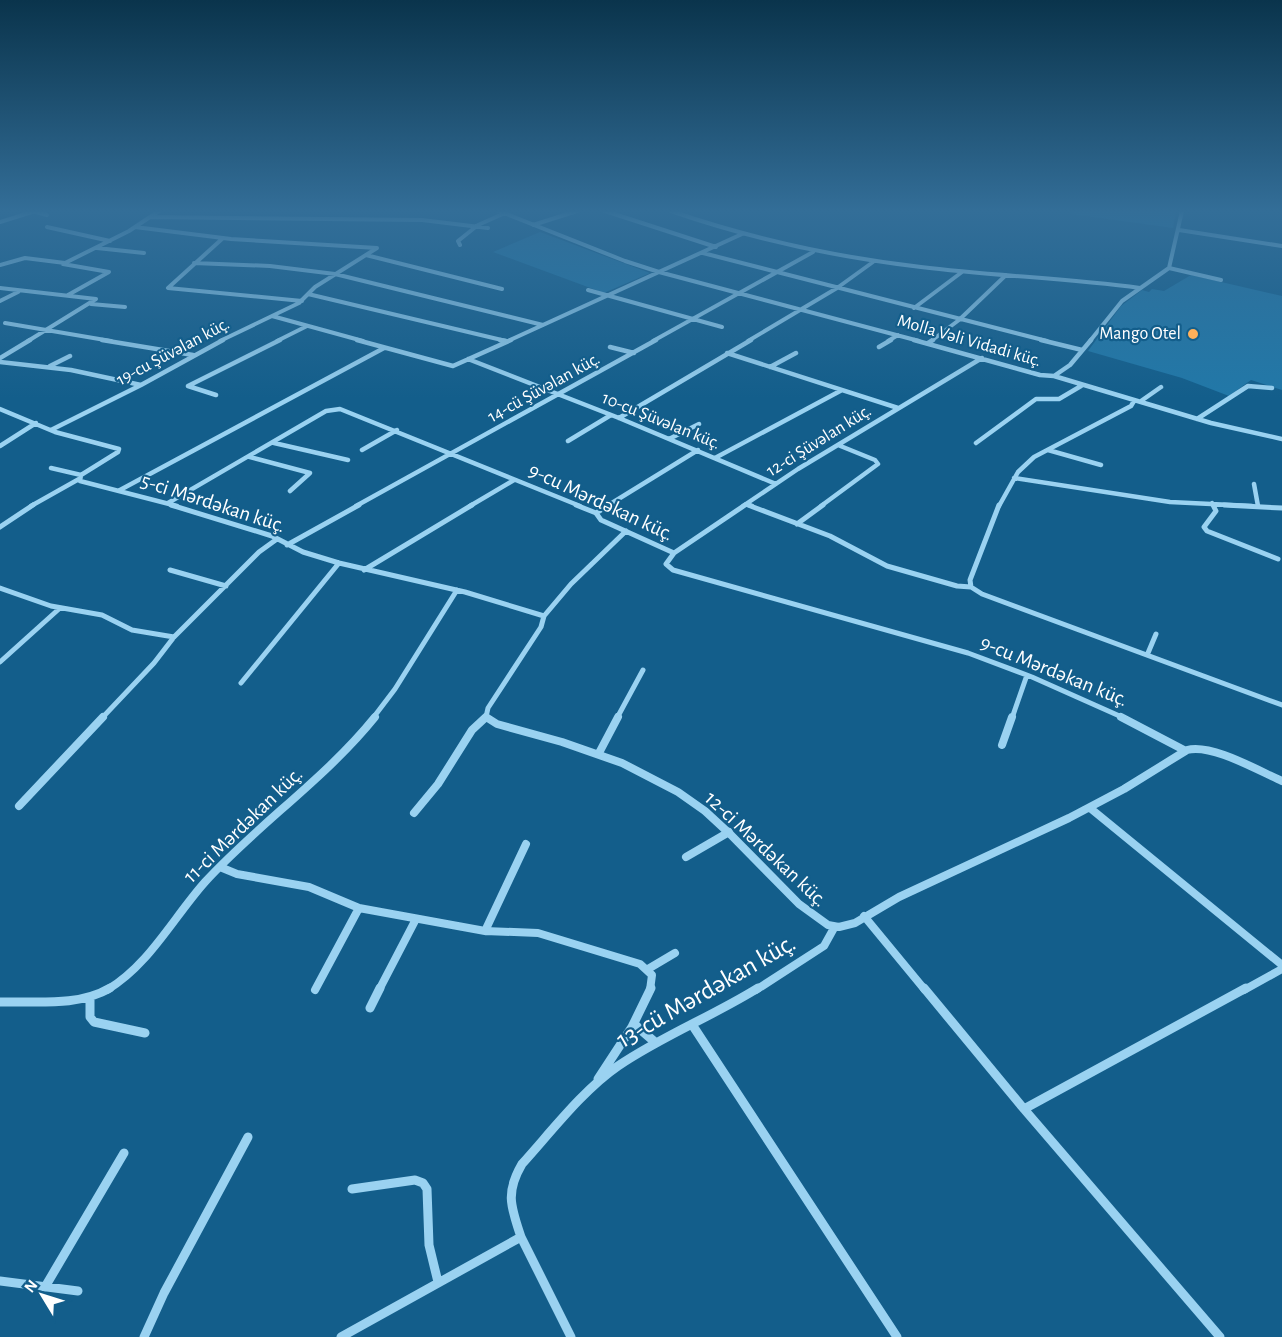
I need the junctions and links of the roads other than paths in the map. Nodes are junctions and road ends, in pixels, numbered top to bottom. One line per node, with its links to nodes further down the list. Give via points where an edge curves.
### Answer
1 (106, 273): 25 (street)
2 (183, 273): 28 (street, via 168,288)
3 (331, 273): 14 (street)
4 (440, 273): 20 (street)
5 (656, 273): 26 (street)
6 (664, 273): 24 (street, Molla Vəli Vidadi küç.)
7 (777, 273): 24 (street, 14-cü Şüvəlan küç.)
8 (779, 273): 18 (street)
9 (857, 273): 18 (street)
10 (960, 273): 31 (street)
11 (982, 273): 15 (street)
12 (1161, 273): 19 (street)
13 (1192, 273): 16 (street)
14 (336, 274): 23 (street, 19-cu Şüvəlan küç.); 37 (street)
15 (1006, 275): 19 (street); 35 (street)
16 (1221, 280)
17 (0, 288): 22 (street)
18 (837, 288): 31 (street); 32 (street)
19 (1140, 288): 47 (street, via 1117,305)
20 (502, 289)
21 (588, 290): 26 (street)
22 (18, 291): 25 (street); 27 (street)
23 (308, 294): 28 (street, 19-cu Şüvəlan küç.); 42 (street)
24 (741, 294): 32 (street, Molla Vəli Vidadi küç.); 34 (street, 14-cü Şüvəlan küç.)
25 (67, 295): 29 (street, via 96,299)
26 (609, 295): 34 (street); 37 (street)
27 (0, 301)
28 (302, 302): 33 (street, 19-cu Şüvəlan küç.)
29 (91, 304): 30 (street); 40 (street)
30 (124, 307)
31 (914, 308): 35 (street)
32 (801, 309): 41 (street, Molla Vəli Vidadi küç.); 50 (street)
33 (272, 316): 38 (street); 51 (street, 19-cu Şüvəlan küç.)
34 (695, 319): 39 (street); 49 (street, 14-cü Şüvəlan küç.)
35 (958, 320): 43 (street); 47 (street)
36 (5, 324): 40 (street)
37 (544, 325): 42 (street)
38 (308, 326): 46 (street); 64 (street, via 188,386)
39 (722, 327)
40 (48, 330): 51 (street); 55 (street)
41 (898, 335): 43 (street, Molla Vəli Vidadi küç.); 45 (street)
42 (507, 341): 54 (street)
43 (928, 343): 53 (street, Molla Vəli Vidadi küç.)
44 (610, 346): 49 (street)
45 (879, 347)
46 (384, 348): 54 (street, via 450,367); 97 (street)
47 (1083, 350): 58 (street, via 1063,372)
48 (796, 352): 57 (street)
49 (634, 353): 65 (street, 14-cü Şüvəlan küç.)
50 (727, 353): 57 (street); 70 (street)
51 (193, 354): 59 (street, 19-cu Şüvəlan küç.)
52 (70, 356): 56 (street)
53 (982, 358): 58 (street, Molla Vəli Vidadi küç.); 68 (street, 12-ci Şüvəlan küç.)
54 (468, 359): 65 (street, 10-cu Şüvəlan küç.)
55 (0, 360): 56 (street)
56 (50, 367): 59 (street)
57 (770, 367): 63 (street)
58 (1054, 376): 60 (street, Molla Vəli Vidadi küç.)
59 (141, 385): 74 (street, 19-cu Şüvəlan küç.)
60 (1081, 386): 66 (street, Molla Vəli Vidadi küç.); 80 (street, via 1059,399 1036,399)
61 (1161, 387): 66 (street)
62 (1272, 388): 71 (street, via 1248,386)
63 (842, 390): 68 (street); 88 (street)
64 (216, 395)
65 (559, 395): 69 (street, 10-cu Şüvəlan küç.); 86 (street, 14-cü Şüvəlan küç.)
66 (1137, 401): 71 (street, Molla Vəli Vidadi küç.); 85 (street)
67 (0, 408): 72 (street, 5-ci Mərdəkan küç.)
68 (897, 408): 81 (street, 12-ci Şüvəlan küç.)
69 (611, 415): 70 (street, 10-cu Şüvəlan küç.); 78 (street)
70 (619, 418): 76 (street, 10-cu Şüvəlan küç.)
71 (1197, 419): 77 (street, Molla Vəli Vidadi küç.)
72 (36, 423): 74 (street, 5-ci Mərdəkan küç.); 82 (street)
73 (699, 424): 76 (street)
74 (50, 430): 92 (street, 5-ci Mərdəkan küç., via 119,449)
75 (398, 430): 79 (street, 9-cu Mərdəkan küç., via 337,408); 83 (street); 86 (street, 9-cu Mərdəkan küç.)
76 (669, 439): 84 (street, 10-cu Şüvəlan küç.)
77 (1282, 439)
78 (568, 441)
79 (274, 443): 87 (street, 9-cu Mərdəkan küç.); 89 (street)
80 (976, 443)
81 (838, 445): 95 (street, 12-ci Şüvəlan küç.); 105 (street, via 878,464)
82 (0, 446)
83 (362, 450)
84 (698, 450): 88 (street, 10-cu Şüvəlan küç.); 104 (street)
85 (1048, 450): 90 (street); 93 (street, via 1028,462)
86 (453, 453): 94 (street, 9-cu Mərdəkan küç.); 109 (street, 14-cü Şüvəlan küç.)
87 (250, 457): 98 (street, via 310,472); 99 (street, 9-cu Mərdəkan küç.)
88 (715, 458): 95 (street, 10-cu Şüvəlan küç.)
89 (348, 460)
90 (1101, 465)
91 (51, 468): 92 (street)
92 (80, 477): 97 (street, 5-ci Mərdəkan küç.); 106 (street)
93 (1014, 478): 100 (street, via 1170,502); 116 (street, via 986,536)
94 (514, 480): 104 (street, 9-cu Mərdəkan küç.); 114 (street)
95 (776, 484): 101 (street, 12-ci Şüvəlan küç.)
96 (1254, 484): 102 (street)
97 (120, 490): 99 (street, 5-ci Mərdəkan küç.)
98 (290, 491)
99 (168, 503): 108 (street, 5-ci Mərdəkan küç.)
100 (1212, 503): 102 (street); 111 (street, via 1216,511 1204,527 1207,531)
101 (746, 504): 105 (street); 110 (street, 12-ci Şüvəlan küç.)
102 (1258, 506): 103 (street)
103 (1282, 508)
104 (596, 513): 107 (street, 9-cu Mərdəkan küç., via 601,520)
105 (797, 524): 116 (street, via 845,543 887,566)
106 (0, 527)
107 (626, 531): 110 (street, 9-cu Mərdəkan küç.); 120 (street)
108 (277, 539): 109 (street, 5-ci Mərdəkan küç.); 115 (street)
109 (287, 544): 112 (street, 5-ci Mərdəkan küç.)
110 (674, 553): 126 (street, 9-cu Mərdəkan küç., via 666,564 673,570 933,643)
111 (1278, 559)
112 (339, 563): 114 (street, 5-ci Mərdəkan küç.); 127 (street)
113 (170, 570): 115 (street)
114 (364, 570): 118 (street, 5-ci Mərdəkan küç.)
115 (226, 585): 122 (street)
116 (970, 587): 123 (street)
117 (0, 588): 119 (street)
118 (457, 590): 120 (street, 5-ci Mərdəkan küç.); 140 (street, 11-ci Mərdəkan küç., via 393,693 370,722)
119 (60, 608): 122 (street, via 102,615 132,630); 124 (street)
120 (544, 616): 129 (street)
121 (1156, 634): 123 (street)
122 (174, 637): 134 (street)
123 (1148, 653): 128 (street)
124 (0, 663)
125 (643, 670): 132 (street)
126 (1027, 675): 130 (street); 131 (street, 9-cu Mərdəkan küç., via 1155,732)
127 (241, 683)
128 (1282, 705)
129 (486, 717): 132 (street, 12-ci Mərdəkan küç., via 497,724); 136 (street, via 472,730 438,784)
130 (1002, 745)
131 (1184, 750): 133 (street, via 1206,750); 135 (street)
132 (599, 753): 137 (street, 12-ci Mərdəkan küç., via 664,783)
133 (1282, 781)
134 (19, 806)
135 (1090, 808): 142 (street); 147 (street)
136 (414, 813)
137 (729, 832): 139 (street); 144 (street, 12-ci Mərdəkan küç., via 812,917)
138 (526, 844): 145 (street)
139 (686, 857)
140 (220, 867): 141 (street, via 237,874 309,887); 150 (street, 11-ci Mərdəkan küç., via 129,974)
141 (359, 908): 143 (street); 149 (street)
142 (864, 916): 144 (street, via 850,925); 158 (street)
143 (416, 919): 145 (street); 152 (street)
144 (834, 928): 154 (street, 13-cü Mərdəkan küç., via 824,946 811,956)
145 (485, 931): 148 (street, via 538,933)
146 (675, 953): 148 (street)
147 (1282, 967): 158 (street)
148 (648, 969): 153 (street, via 653,986)
149 (315, 990)
150 (90, 997): 151 (street, 11-ci Mərdəkan küç.); 155 (street, via 90,1017 94,1022)
151 (0, 1002)
152 (370, 1008)
153 (634, 1024): 156 (street); 157 (street)
154 (693, 1026): 156 (street, 13-cü Mərdəkan küç.); 170 (street)
155 (144, 1033)
156 (656, 1043): 157 (street, 13-cü Mərdəkan küç.)
157 (595, 1085): 162 (street, 13-cü Mərdəkan küç., via 513,1177 510,1200)
158 (1024, 1109): 171 (street)
159 (248, 1137): 167 (street)
160 (124, 1153): 165 (street)
161 (352, 1189): 164 (street, via 415,1180 423,1183 427,1188 429,1245)
162 (521, 1237): 164 (street); 169 (street, 13-cü Mərdəkan küç.)
163 (0, 1281): 165 (street)
164 (438, 1282): 168 (street)
165 (45, 1287): 166 (street)
166 (78, 1292)
167 (144, 1337)
168 (341, 1337)
169 (571, 1337)
170 (897, 1337)
171 (1220, 1337)

